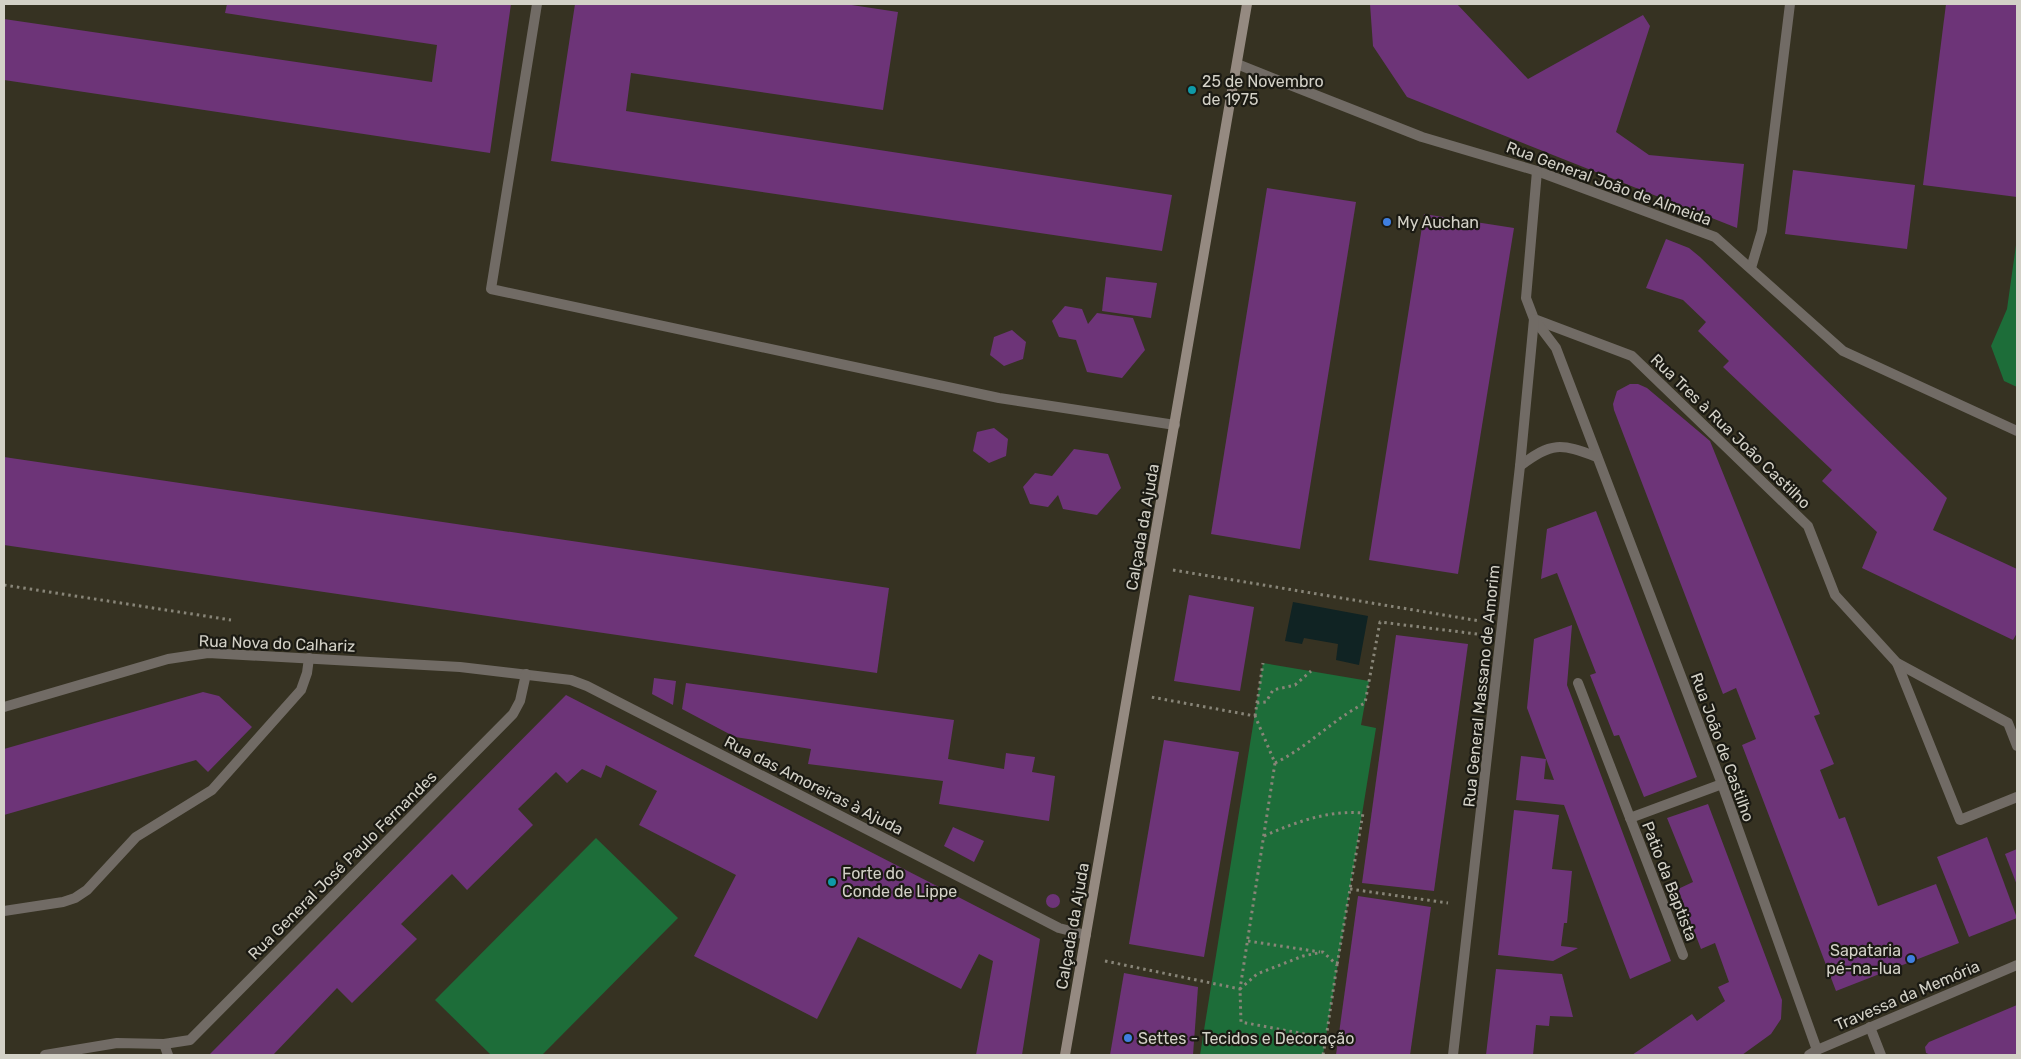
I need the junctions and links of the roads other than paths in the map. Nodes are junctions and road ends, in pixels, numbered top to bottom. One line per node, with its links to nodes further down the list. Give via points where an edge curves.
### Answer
1 (537, 4): 8 (street, via 491,289 999,398)
2 (1247, 4): 4 (street, Calçada da Ajuda)
3 (1790, 4): 6 (street, via 1762,231)
4 (1237, 64): 5 (street, Rua General João de Almeida, via 1422,137); 8 (street, Calçada da Ajuda)
5 (1537, 171): 6 (street, Rua General João de Almeida, via 1715,237); 7 (street, Rua João de Castilho, via 1526,298)
6 (1751, 268): 9 (street, Rua General João de Almeida, via 1843,351)
7 (1534, 319): 10 (street, Rua João de Castilho, via 1556,348); 11 (street, Rua General Massano de Amorim); 13 (street, Rua Tres à Rua João Castilho, via 1632,356 1808,526 1835,595)
8 (1175, 425): 22 (street, Calçada da Ajuda)
9 (2017, 431)
10 (1598, 457): 11 (street, via 1572,447 1554,448 1540,451); 18 (street, Rua João de Castilho)
11 (1520, 466): 31 (street, Rua General Massano de Amorim)
12 (309, 658): 14 (street, Rua Nova do Calhariz); 16 (street, Rua Nova do Calhariz, via 190,654); 21 (street, via 301,690 212,790 136,837 76,898)
13 (1897, 663): 17 (street, Rua Tres à Rua João Castilho, via 2008,723); 19 (street, Rua Tres à Rua João Castilho, via 1960,820)
14 (526, 674): 22 (street, Rua das Amoreiras à Ajuda, via 571,680 587,686 1059,928); 26 (street, Rua General José Paulo Fernandes, via 520,701 513,714 190,1040)
15 (1578, 683): 20 (street, Patio da Baptista)
16 (4, 707)
17 (2017, 746)
18 (1722, 784): 20 (street, Patio da Baptista); 27 (street, Rua João de Castilho)
19 (2017, 797)
20 (1630, 818): 23 (street, Patio da Baptista)
21 (4, 911)
22 (1086, 935): 30 (street, Calçada da Ajuda)
23 (1683, 954)
24 (2017, 965): 25 (street, Travessa da Memória)
25 (1870, 1027): 27 (street, Travessa da Memória); 32 (street)
26 (164, 1044): 28 (street, Rua General José Paulo Fernandes, via 117,1043); 29 (street)
27 (1813, 1052)
28 (45, 1055)
29 (168, 1055)
30 (1065, 1055)
31 (1454, 1055)
32 (1881, 1055)

